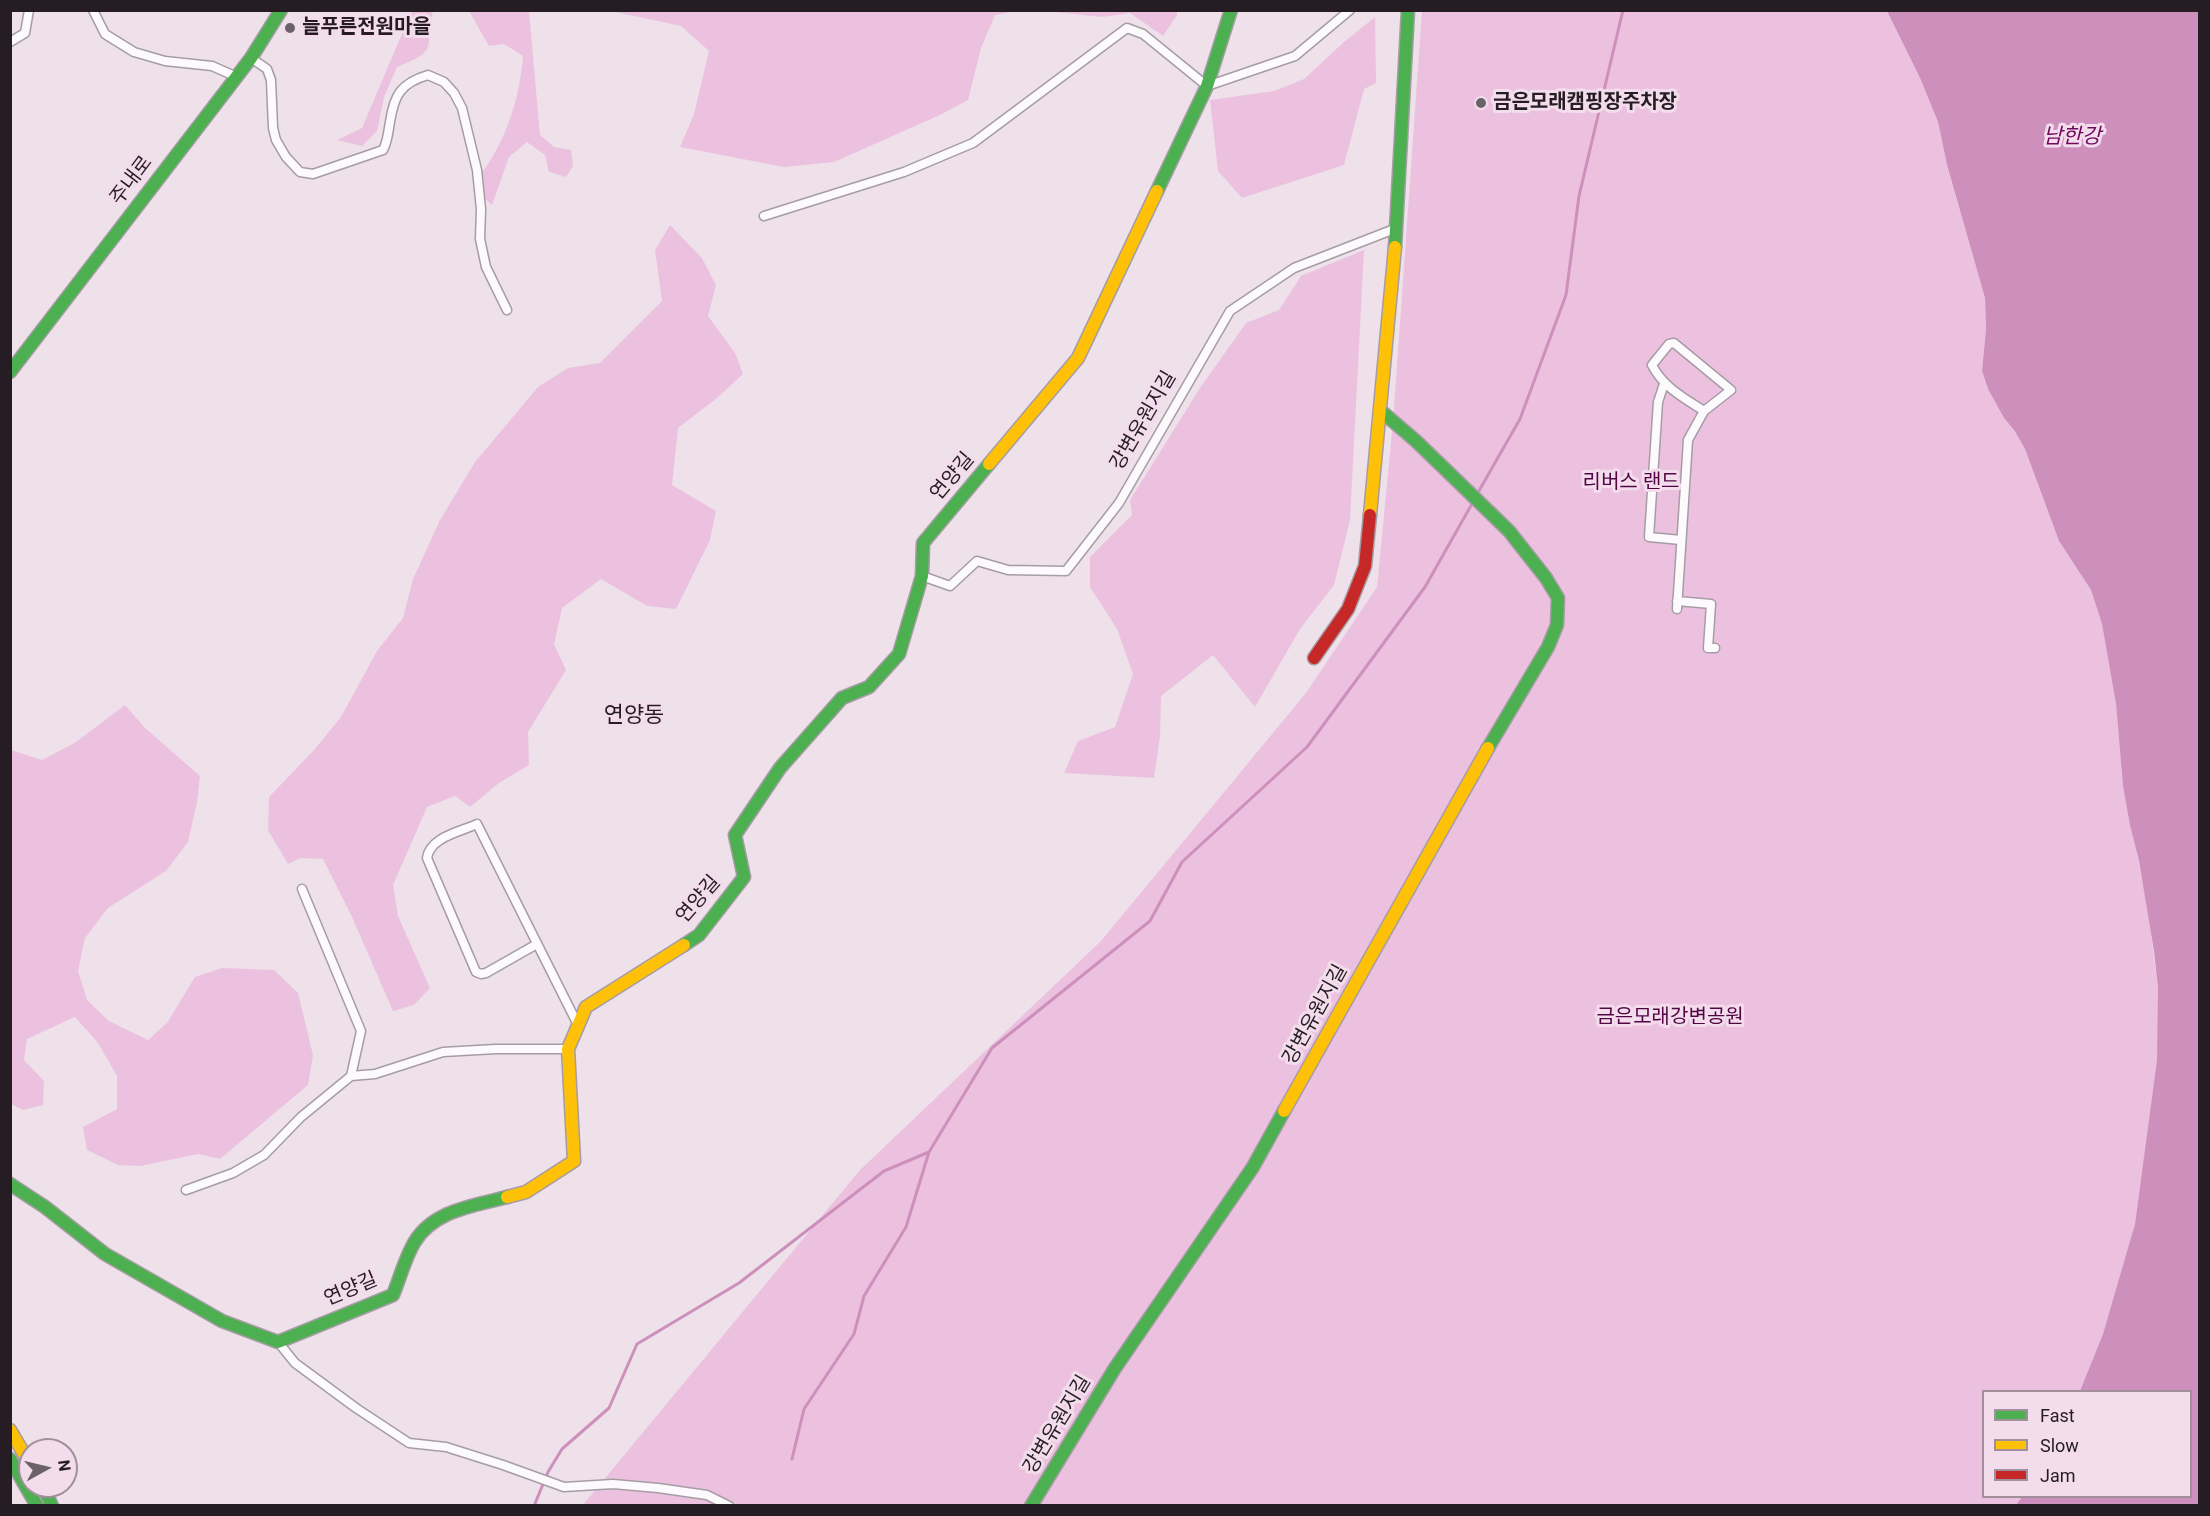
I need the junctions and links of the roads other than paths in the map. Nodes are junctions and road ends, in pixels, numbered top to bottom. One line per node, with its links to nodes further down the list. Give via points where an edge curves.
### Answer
1 (29, 10): 7 (street, via 25,33)
2 (93, 10): 9 (street, via 105,34 134,52 165,61 212,66)
3 (281, 10): 8 (main road, 주내로)
4 (1231, 10): 10 (main road, 연양길)
5 (1350, 10): 10 (street, via 1295,56)
6 (1408, 10): 12 (main road)
7 (10, 42)
8 (251, 58): 9 (main road, 주내로); 13 (street, via 267,69 271,80 276,140 300,172 313,174 383,150 390,118 405,84 428,75 444,82 462,108 477,170 480,239 486,267)
9 (237, 77): 14 (main road, 주내로)
10 (1207, 86): 11 (street, via 1143,34 1127,28 973,143 904,172); 19 (main road, 연양길, via 1078,358 923,543)
11 (764, 216)
12 (1397, 228): 16 (main road); 19 (street, 강변유원지길, via 1294,268 1230,311 1119,503 1066,571 1008,570 977,561 950,585)
13 (507, 310)
14 (10, 372)
15 (1664, 384): 17 (street); 17 (street, via 1652,364 1674,343 1731,390); 18 (street, via 1658,402 1649,537)
16 (1381, 411): 21 (main road, via 1365,566 1348,609); 35 (main road, 강변유원지길, via 1509,531 1558,598 1557,626 1253,1167 1115,1368)
17 (1704, 411): 18 (street, via 1688,440)
18 (1682, 540): 20 (street, via 1677,605 1711,604 1708,648)
19 (922, 576): 24 (main road, 연양길, via 899,654 869,687 842,698 780,768 735,834 744,877 699,935 586,1007)
20 (1715, 648)
21 (1314, 658)
22 (302, 890): 26 (street, via 361,1031)
23 (537, 944): 23 (street, via 477,824 433,843 427,858 476,972 486,973); 24 (street)
24 (578, 1025): 25 (main road, 연양길)
25 (568, 1048): 26 (street, via 443,1052 375,1074); 29 (main road, 연양길, via 574,1161 526,1192 431,1222 414,1243 393,1294)
26 (351, 1076): 28 (street, via 301,1117 264,1155 233,1173)
27 (10, 1184): 29 (main road, via 105,1254 172,1294 222,1321)
28 (186, 1190)
29 (279, 1342): 34 (street, via 295,1363 409,1443 446,1447 564,1487 613,1484 658,1488 707,1495)
30 (10, 1430): 31 (main road)
31 (18, 1444)
32 (10, 1459): 33 (main road)
33 (37, 1506)
34 (729, 1506)
35 (1031, 1506)

